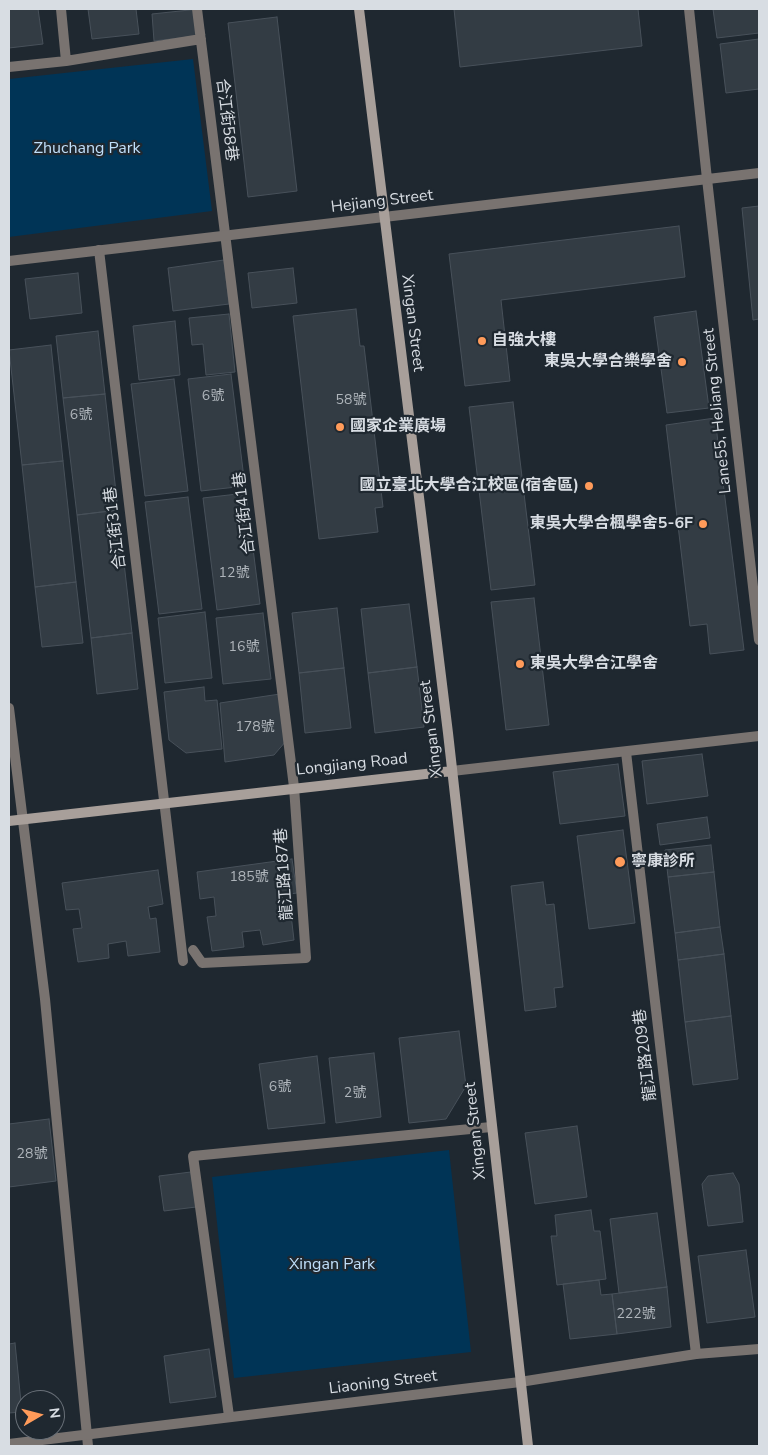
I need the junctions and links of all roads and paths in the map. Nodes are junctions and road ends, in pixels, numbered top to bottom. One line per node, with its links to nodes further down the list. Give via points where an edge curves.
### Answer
1 (61, 9): 6 (street)
2 (197, 9): 5 (street, 合江街58巷)
3 (359, 9): 10 (street, Xingan Street)
4 (688, 9): 9 (street, Lane55, HeJiang Street)
5 (201, 39): 6 (street); 11 (street, 合江街58巷)
6 (66, 61): 7 (street)
7 (9, 67)
8 (759, 173): 9 (street, Hejiang Street)
9 (707, 179): 10 (street, Hejiang Street); 14 (street, Lane55, HeJiang Street)
10 (383, 217): 11 (street, Hejiang Street); 18 (street, Xingan Street)
11 (226, 236): 12 (street, Hejiang Street); 19 (street, 合江街41巷)
12 (98, 250): 13 (street, Hejiang Street); 20 (street, 合江街31巷)
13 (9, 261)
14 (759, 640)
15 (9, 708): 21 (street)
16 (759, 736): 17 (street, Longjiang Road)
17 (626, 752): 18 (street, Longjiang Road); 27 (street, 龍江路209巷)
18 (452, 771): 19 (street, Longjiang Road); 25 (street, Xingan Street)
19 (294, 787): 20 (street, Longjiang Road); 23 (street, 龍江路187巷, via 306,958 202,963)
20 (162, 802): 21 (street, Longjiang Road); 24 (street, 合江街31巷)
21 (21, 820): 22 (street, Longjiang Road); 30 (street, via 45,999)
22 (9, 821)
23 (193, 950)
24 (183, 961)
25 (491, 1128): 28 (street, Xingan Street); 29 (street, via 192,1156)
26 (759, 1349): 27 (street, Liaoning Street)
27 (696, 1354): 28 (street, Liaoning Street)
28 (520, 1382): 29 (street, Liaoning Street); 33 (street, Xingan Street)
29 (229, 1416): 30 (street, Liaoning Street)
30 (87, 1434): 31 (street, Liaoning Street); 32 (street)
31 (9, 1444)
32 (88, 1446)
33 (528, 1446)

